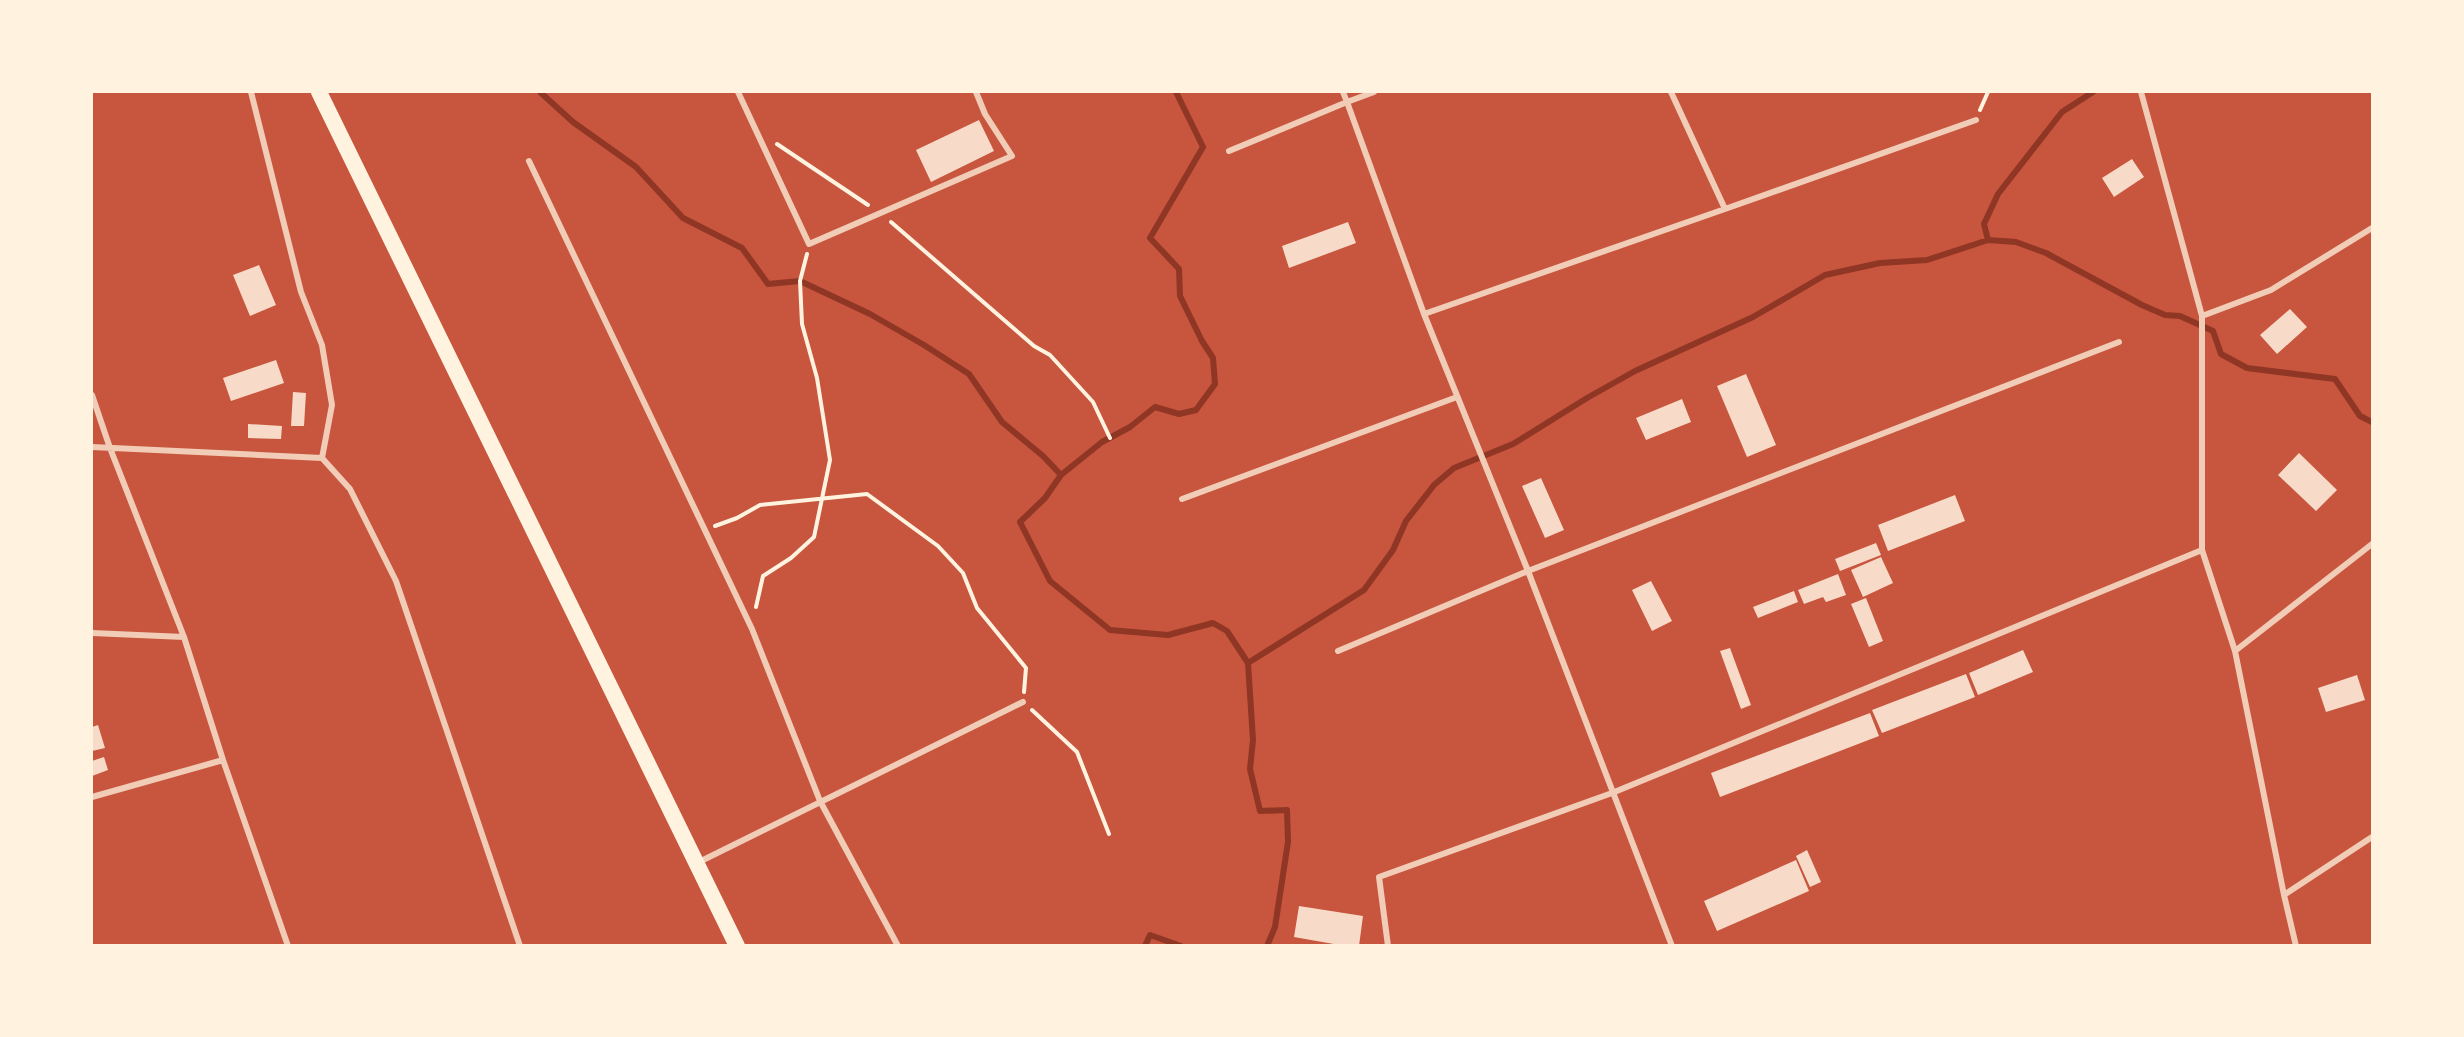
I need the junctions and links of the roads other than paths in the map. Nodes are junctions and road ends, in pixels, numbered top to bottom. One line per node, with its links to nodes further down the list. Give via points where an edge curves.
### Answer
1 (251, 92): 22 (street, via 301,292 322,345 332,405)
2 (319, 92): 37 (highway)
3 (738, 92): 4 (street, via 809,244 1012,156)
4 (976, 92)
5 (1343, 92): 9 (street)
6 (1374, 92): 9 (street)
7 (1671, 92): 13 (street)
8 (2141, 92): 16 (street)
9 (1347, 102): 11 (street); 15 (street)
10 (1976, 120): 13 (street)
11 (1229, 152)
12 (529, 161): 35 (street, via 752,629)
13 (1725, 209): 15 (street)
14 (2373, 228): 16 (street, via 2271,290)
15 (1424, 314): 19 (street)
16 (2202, 316): 25 (street)
17 (2119, 342): 26 (street)
18 (92, 395): 21 (street)
19 (1457, 397): 23 (street); 26 (street)
20 (92, 447): 21 (street)
21 (110, 448): 22 (street); 28 (street)
22 (322, 458): 40 (street, via 350,489 396,581)
23 (1182, 499)
24 (2373, 544): 30 (street)
25 (2202, 550): 30 (street); 33 (street)
26 (1528, 571): 29 (street); 33 (street)
27 (92, 633): 28 (street)
28 (184, 637): 32 (street)
29 (1338, 651)
30 (2235, 651): 38 (street)
31 (1023, 702): 35 (street)
32 (223, 760): 34 (street); 39 (street)
33 (1612, 793): 43 (street, via 1379,877); 44 (street)
34 (92, 797)
35 (820, 801): 37 (street); 42 (street)
36 (2373, 837): 38 (street)
37 (697, 863): 41 (highway)
38 (2284, 895): 45 (street)
39 (288, 945)
40 (520, 945)
41 (736, 945)
42 (898, 945)
43 (1388, 945)
44 (1672, 945)
45 (2296, 945)

